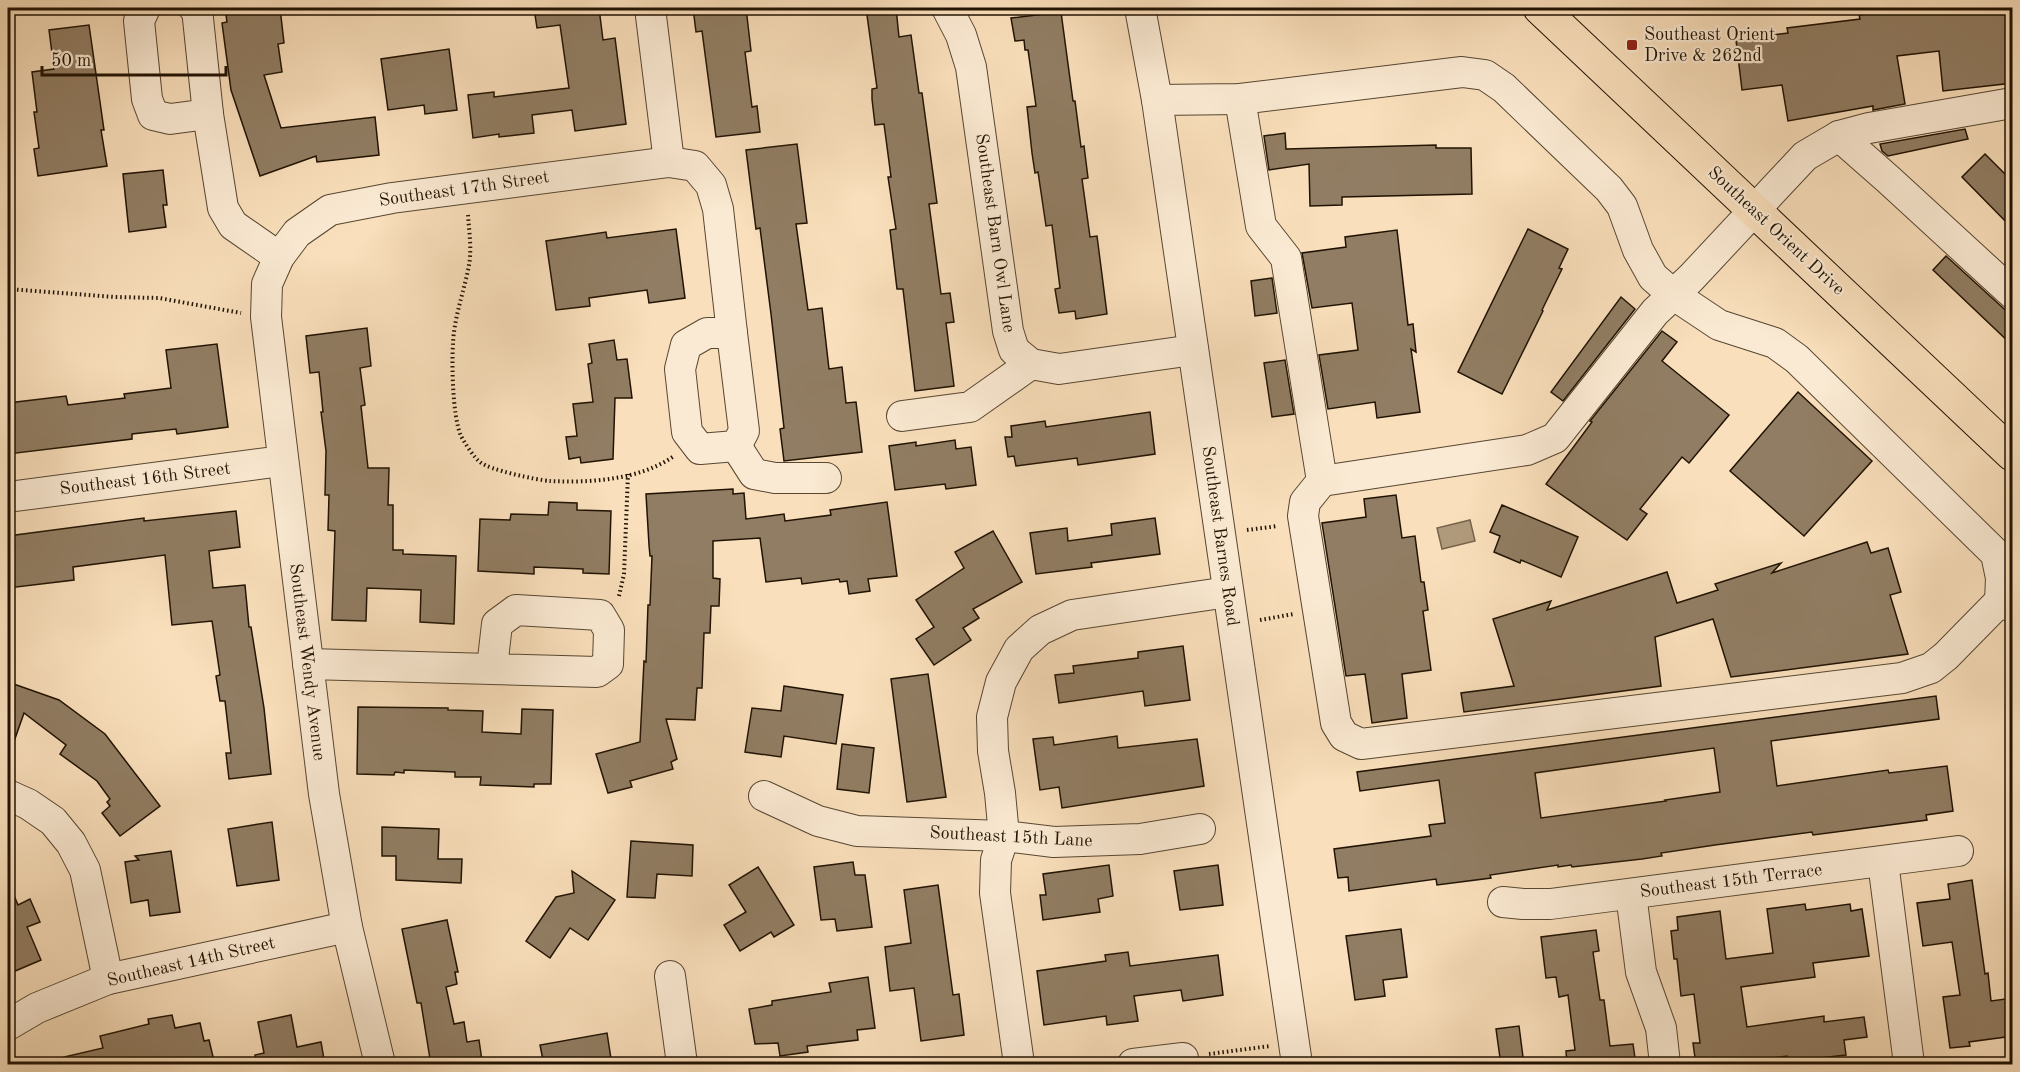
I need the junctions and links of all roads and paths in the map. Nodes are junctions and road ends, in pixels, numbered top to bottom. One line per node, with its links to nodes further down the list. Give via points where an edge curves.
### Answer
1 (145, 8): 10 (street, via 139,21 147,99 153,116 170,119)
2 (195, 8): 10 (street)
3 (650, 8): 12 (street)
4 (947, 8): 22 (street, Southeast Barn Owl Lane, via 971,67 1008,332 1014,350)
5 (1140, 8): 8 (street, Southeast Barnes Road)
6 (1540, 8): 14 (main road, Southeast Orient Drive)
7 (1240, 99): 8 (street); 18 (street, via 1426,75 1485,75 1504,88 1609,189 1622,206 1653,278); 30 (street, via 1261,226 1286,258)
8 (1157, 100): 21 (street, Southeast Barnes Road)
9 (2013, 104): 11 (street)
10 (208, 114): 15 (street, via 223,208 233,225)
11 (1839, 136): 14 (street, via 1805,156); 17 (street)
12 (669, 162): 13 (street, Southeast 17th Street); 20 (street, via 695,166 711,185 718,209)
13 (466, 189): 15 (street, Southeast 17th Street, via 330,210 297,233); 28 (path, via 469,263 452,358 461,436 480,463 514,474 575,482)
14 (1755, 211): 18 (street); 26 (main road, Southeast Orient Drive)
15 (279, 257): 19 (street, Southeast Wendy Avenue, via 267,284)
16 (8, 289): 19 (path, via 159,298)
17 (2013, 293)
18 (1674, 295): 30 (street, via 1655,312 1555,438 1527,450); 35 (street, via 1719,325 1775,343 1797,359 1996,554)
19 (266, 317): 27 (street, Southeast Wendy Avenue)
20 (732, 333): 24 (street, via 707,333 686,345 680,369 687,432); 25 (street, via 744,431)
21 (1193, 350): 22 (street, via 1059,369); 33 (street, Southeast Barnes Road)
22 (1031, 364): 23 (street, via 970,406)
23 (902, 416)
24 (694, 441): 25 (street, via 700,449); 28 (path, via 667,461)
25 (736, 446): 29 (street, via 754,474)
26 (2013, 454)
27 (282, 461): 31 (street, Southeast 16th Street); 39 (street, Southeast Wendy Avenue)
28 (628, 474): 37 (path, via 624,574 618,603)
29 (826, 478)
30 (1322, 481): 32 (street, via 1305,502)
31 (8, 497)
32 (1304, 516): 33 (path, via 1284,525); 36 (street)
33 (1220, 533): 34 (street, Southeast Barnes Road)
34 (1228, 592): 38 (street, Southeast Barnes Road); 44 (street, via 1072,615 1040,630 1019,649 1001,682 992,717)
35 (2006, 604): 36 (street, via 1930,668 1902,678 1361,744 1344,736 1336,723)
36 (1318, 610): 38 (path)
37 (600, 615): 40 (street, via 516,610 497,624); 40 (street, via 609,630 608,664 597,672)
38 (1233, 625): 53 (street, Southeast Barnes Road)
39 (308, 664): 40 (street); 49 (street, Southeast Wendy Avenue, via 324,794)
40 (492, 668)
41 (8, 795): 51 (street, via 53,821 71,843 84,870)
42 (764, 796): 44 (street, Southeast 15th Lane, via 818,821 857,831)
43 (1200, 829): 44 (street, Southeast 15th Lane, via 1104,842)
44 (1004, 836): 57 (street, via 996,860 995,893)
45 (1958, 851): 46 (street, Southeast 15th Terrace)
46 (1882, 862): 47 (street, Southeast 15th Terrace); 60 (street)
47 (1631, 894): 48 (street, Southeast 15th Terrace, via 1550,904); 59 (street, via 1641,972 1661,1028)
48 (1503, 902)
49 (347, 927): 51 (street, Southeast 14th Street); 55 (street, Southeast Wendy Avenue)
50 (670, 976): 56 (street)
51 (108, 979): 52 (street, Southeast 14th Street, via 37,1008)
52 (8, 1025)
53 (1296, 1054): 54 (path)
54 (1183, 1058): 58 (street)
55 (380, 1065)
56 (682, 1065)
57 (1019, 1065)
58 (1133, 1065)
59 (1665, 1065)
60 (1909, 1065)

